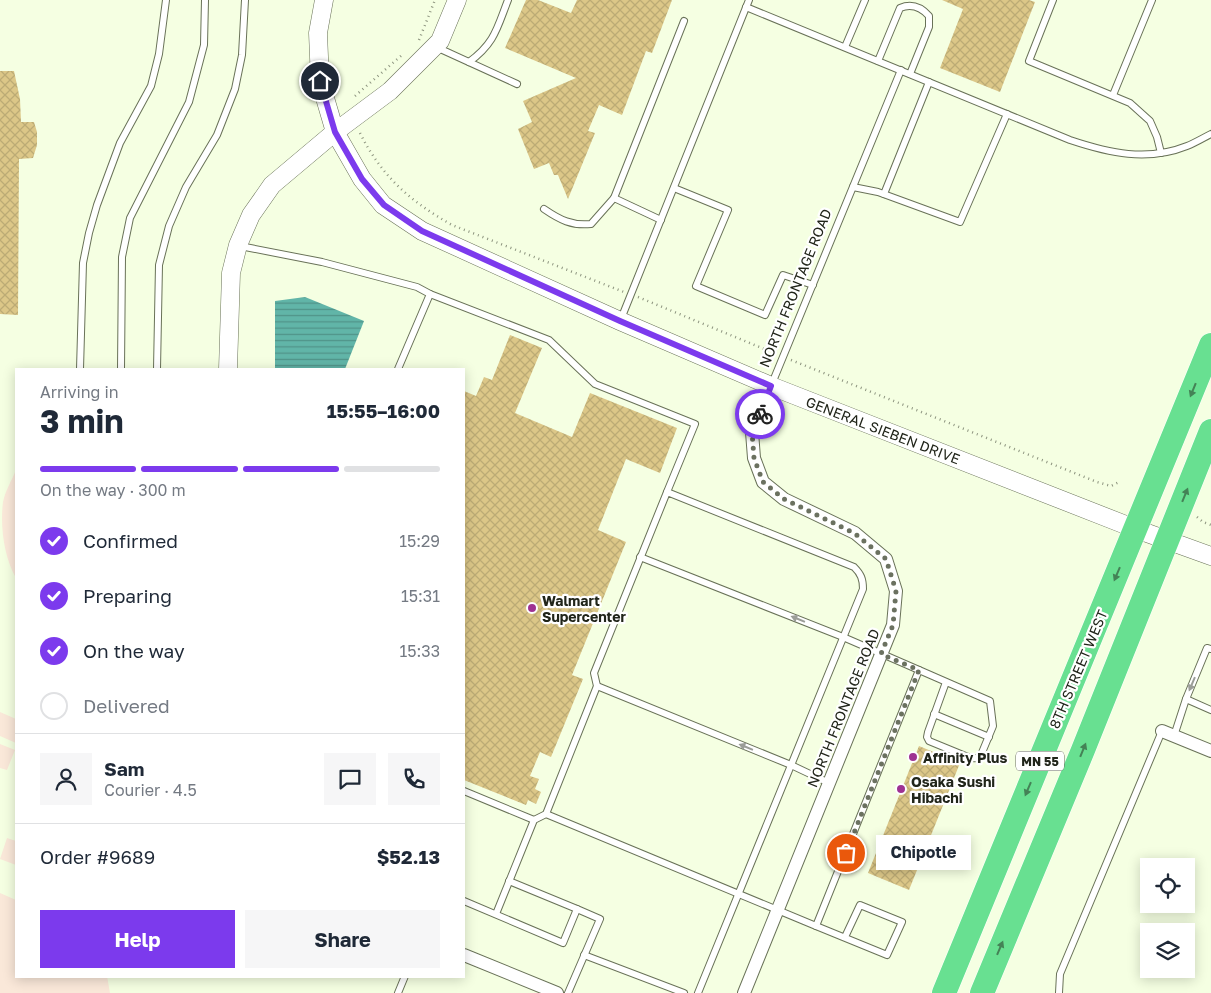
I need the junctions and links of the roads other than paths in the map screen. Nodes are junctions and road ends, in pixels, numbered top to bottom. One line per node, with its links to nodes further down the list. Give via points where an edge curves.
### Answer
1 (166, 0): 36 (lane, via 151,86 120,143 89,232 83,263)
2 (205, 0): 37 (lane, via 204,45 189,102 130,218 122,257)
3 (245, 0): 38 (lane, via 242,55 235,89 217,135 186,187 169,226 160,265)
4 (324, 0): 22 (street, GENERAL SIEBEN DRIVE, via 318,33 320,81)
5 (457, 0): 12 (street, via 440,41)
6 (508, 0): 15 (lane, via 492,41)
7 (865, 0): 13 (lane)
8 (1053, 0): 20 (lane, via 1028,61)
9 (1152, 0): 20 (lane)
10 (748, 3): 13 (lane); 26 (lane)
11 (684, 21): 28 (lane)
12 (427, 44): 15 (lane); 22 (street, via 390,91)
13 (845, 47): 14 (lane)
14 (878, 60): 16 (lane); 17 (lane, via 900,8 914,6 923,9 929,16 929,27)
15 (469, 62): 19 (lane)
16 (901, 70): 17 (lane); 25 (lane, NORTH FRONTAGE ROAD)
17 (910, 74): 18 (lane)
18 (929, 82): 21 (lane); 27 (lane)
19 (517, 84)
20 (1113, 95): 24 (lane, via 1130,103 1150,121 1158,137)
21 (1007, 114): 24 (lane, via 1101,150 1136,155); 27 (lane, via 960,222)
22 (335, 132): 31 (street, via 272,185 251,215); 34 (street, GENERAL SIEBEN DRIVE, via 362,179 384,205 422,231)
23 (1211, 134): 24 (lane)
24 (1161, 154)
25 (853, 187): 27 (lane); 32 (lane, NORTH FRONTAGE ROAD)
26 (674, 188): 30 (lane); 32 (lane, via 728,210 696,286 765,315 783,275)
27 (884, 194)
28 (614, 198): 29 (lane, via 591,224 566,222); 30 (lane)
29 (544, 209)
30 (661, 220): 34 (lane)
31 (238, 246): 33 (lane, via 368,273); 39 (street, via 231,273)
32 (812, 285): 41 (lane, NORTH FRONTAGE ROAD)
33 (430, 294): 40 (lane); 43 (lane, via 549,340 595,384 695,424)
34 (620, 321): 41 (street, GENERAL SIEBEN DRIVE)
35 (1211, 345): 44 (highway, 8TH STREET WEST / MN 55, one-way to 44)
36 (80, 368)
37 (121, 368)
38 (157, 368)
39 (228, 368)
40 (398, 368)
41 (771, 386): 44 (street, GENERAL SIEBEN DRIVE); 50 (street, NORTH FRONTAGE ROAD, via 752,432 754,458 763,482 784,499 854,533 886,559 896,591 893,625)
42 (1211, 431): 45 (highway, MN 55, one-way to 42)
43 (667, 492): 47 (lane); 48 (lane, via 854,567 860,574 863,589)
44 (1136, 529): 45 (street, GENERAL SIEBEN DRIVE); 65 (highway, 8TH STREET WEST / MN 55, one-way to 65)
45 (1167, 540): 46 (street, GENERAL SIEBEN DRIVE); 85 (highway, MN 55, one-way to 45)
46 (1211, 556)
47 (640, 557): 48 (lane, one-way to 47); 53 (lane, via 594,673)
48 (843, 637): 50 (lane); 60 (lane)
49 (1211, 649): 54 (lane, one-way to 54, via 1207,648)
50 (881, 654): 51 (lane); 61 (street, NORTH FRONTAGE ROAD)
51 (919, 670): 52 (lane); 72 (lane)
52 (946, 682): 56 (lane); 58 (lane, via 990,701 993,726)
53 (597, 686): 60 (lane, one-way to 53); 63 (lane)
54 (1186, 699): 55 (lane); 57 (lane)
55 (1211, 710)
56 (934, 714): 58 (lane); 58 (lane, via 927,737 961,754 978,758)
57 (1168, 734): 59 (street); 86 (lane, via 1063,968)
58 (989, 737)
59 (1211, 751)
60 (791, 765): 61 (lane); 67 (lane)
61 (829, 783): 70 (street, NORTH FRONTAGE ROAD)
62 (465, 791): 64 (lane)
63 (546, 814): 64 (lane); 67 (lane)
64 (534, 820): 66 (lane)
65 (1012, 829): 83 (street, via 967,915); 84 (highway, 8TH STREET WEST / MN 55)
66 (509, 881): 69 (lane); 71 (lane)
67 (739, 894): 70 (lane); 81 (lane)
68 (465, 901): 71 (lane)
69 (577, 909): 71 (lane, via 563,943); 75 (lane, via 600,919)
70 (777, 909): 72 (lane); 82 (street, NORTH FRONTAGE ROAD)
71 (496, 914)
72 (816, 926): 73 (lane)
73 (845, 937): 73 (lane, via 888,955 902,922 860,905)
74 (465, 955): 78 (street)
75 (584, 955): 79 (lane); 80 (lane)
76 (404, 978): 77 (lane)
77 (399, 993)
78 (557, 993)
79 (568, 993)
80 (684, 993)
81 (698, 993)
82 (744, 993)
83 (935, 993)
84 (944, 993)
85 (982, 993)
86 (1059, 993)

